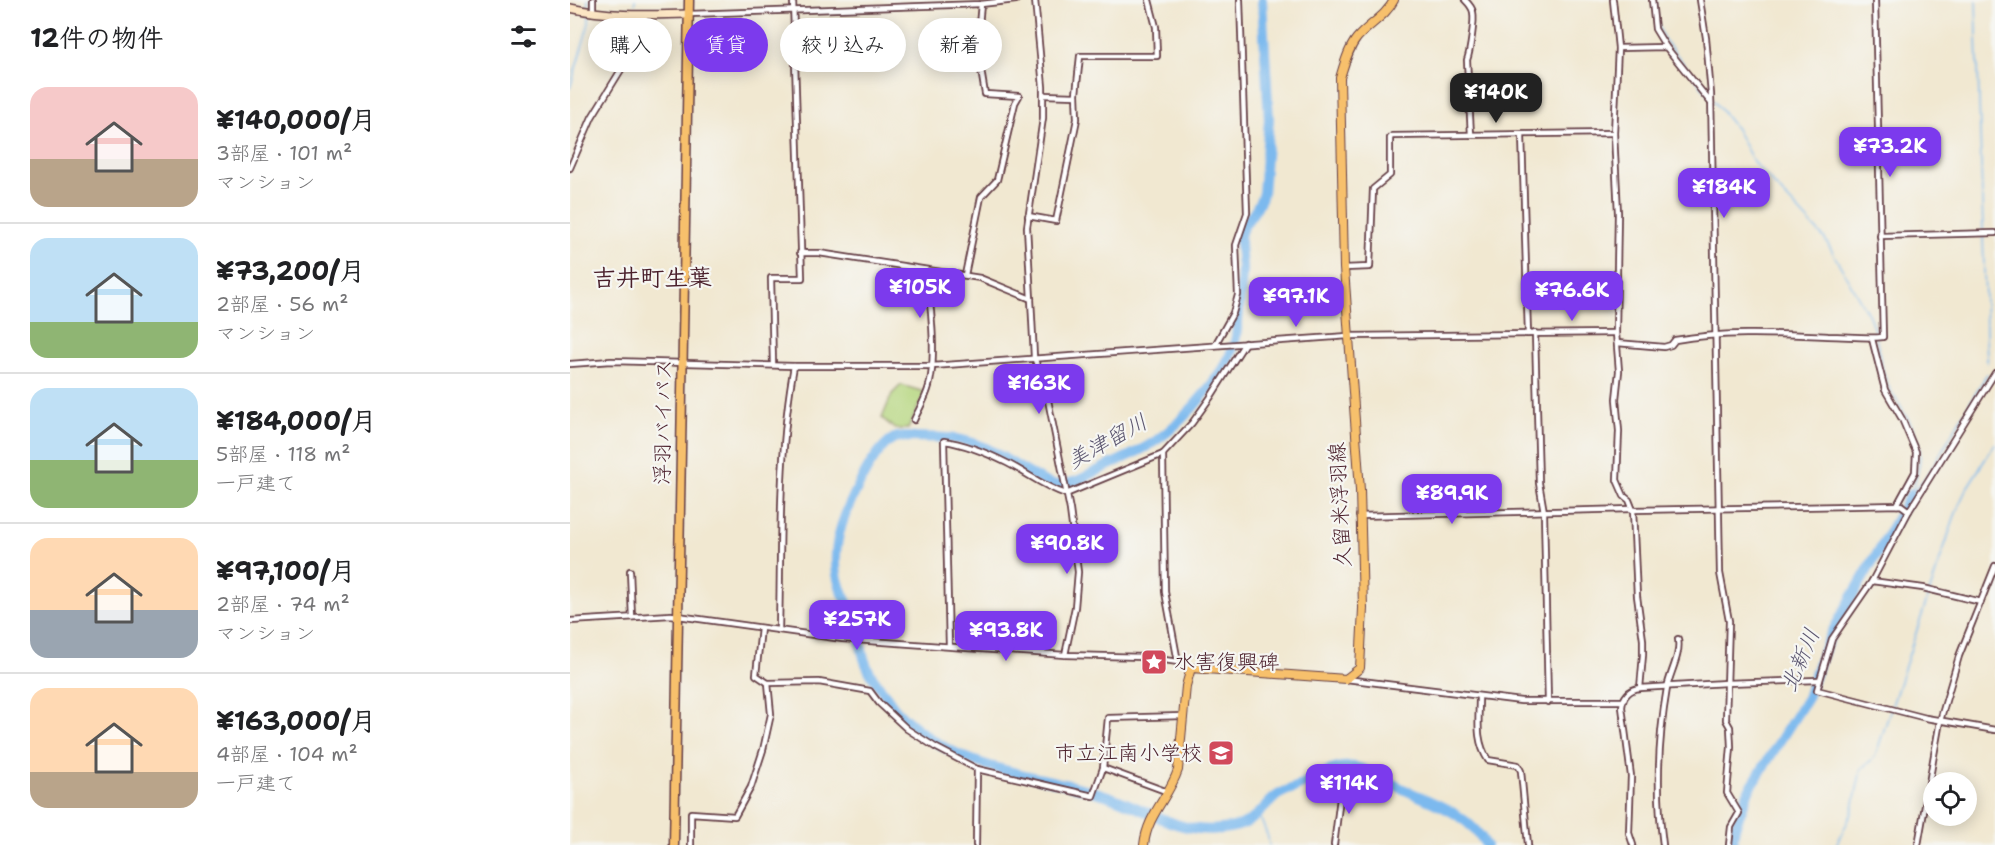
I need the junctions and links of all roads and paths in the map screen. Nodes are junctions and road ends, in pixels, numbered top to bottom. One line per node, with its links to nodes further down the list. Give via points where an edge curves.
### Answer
1 (592, 0): 18 (street)
2 (689, 0): 19 (highway, 浮羽バイパス)
3 (793, 0): 17 (street)
4 (1016, 0): 15 (street)
5 (1035, 0): 23 (street)
6 (1149, 0): 24 (street, via 1156,27 1156,56 1080,56)
7 (1240, 0): 46 (street, via 1247,213 1236,245 1238,295)
8 (1394, 0): 34 (main road, 久留米浮羽線, via 1356,39 1340,78)
9 (1466, 0): 27 (street, via 1474,15 1472,49 1467,60)
10 (1613, 0): 22 (street)
11 (1652, 0): 21 (street, via 1655,29)
12 (1700, 0): 25 (street)
13 (1875, 0): 32 (street)
14 (937, 3): 15 (street); 17 (street)
15 (981, 4): 36 (street, via 977,46 985,94 1019,96 997,180 981,197)
16 (570, 8): 18 (street)
17 (794, 10): 19 (street); 33 (street)
18 (589, 12): 20 (street)
19 (689, 14): 20 (street); 48 (highway, 浮羽バイパス)
20 (631, 16): 29 (street, via 632,52 592,117)
21 (1666, 47): 22 (street); 25 (street)
22 (1618, 48): 26 (street)
23 (1043, 95): 24 (street); 30 (street)
24 (1076, 96): 30 (street, via 1077,119 1056,221)
25 (1711, 99): 41 (street)
26 (1614, 133): 28 (street); 39 (street, via 1618,213)
27 (1471, 135): 28 (street); 34 (street, via 1390,138 1390,175 1373,189 1370,267)
28 (1522, 135): 40 (street)
29 (570, 168)
30 (1029, 216): 37 (street)
31 (1995, 233): 32 (street)
32 (1880, 236): 43 (street, via 1883,337)
33 (800, 253): 35 (street); 50 (street, via 802,278 771,278)
34 (1344, 268): 42 (main road, 久留米浮羽線)
35 (925, 270): 36 (street); 52 (street)
36 (965, 275): 37 (street)
37 (1031, 299): 47 (street)
38 (1535, 333): 39 (street); 40 (street); 61 (street, via 1539,483)
39 (1616, 333): 45 (street)
40 (1528, 334): 42 (street)
41 (1715, 335): 43 (street); 45 (street, via 1675,340 1664,347); 59 (street)
42 (1348, 336): 44 (street); 62 (main road, 久留米浮羽線)
43 (1873, 338): 57 (street, via 1885,390 1916,452 1915,472)
44 (1245, 343): 46 (street); 55 (street, via 1182,436)
45 (1617, 343): 58 (street, via 1617,480)
46 (1215, 345): 47 (street)
47 (1034, 357): 52 (street); 56 (street, via 1046,390)
48 (682, 362): 49 (street); 50 (street); 67 (highway, 浮羽バイパス)
49 (570, 363)
50 (773, 364): 51 (street)
51 (794, 366): 52 (street); 71 (street, via 783,475)
52 (932, 366): 54 (street, via 929,387)
53 (1995, 373): 60 (street)
54 (914, 420)
55 (1163, 454): 56 (street); 75 (street, via 1165,592)
56 (1066, 492): 73 (street, via 1052,489 988,455 944,441); 74 (street, via 1078,582)
57 (1899, 505): 59 (street); 60 (street)
58 (1633, 509): 59 (street); 61 (street); 82 (street, via 1643,640)
59 (1718, 509): 80 (street, via 1720,573 1729,621)
60 (1908, 510): 65 (street)
61 (1544, 512): 62 (street); 85 (street)
62 (1359, 516): 77 (main road, 久留米浮羽線, via 1362,660 1356,672)
63 (1995, 566): 66 (street)
64 (630, 571): 68 (street)
65 (1872, 582): 66 (street, via 1934,590); 78 (street, via 1832,639)
66 (1981, 602): 87 (street, via 1959,656)
67 (678, 616): 68 (street); 70 (street); 95 (highway, 浮羽バイパス)
68 (632, 617): 69 (street)
69 (570, 621)
70 (760, 628): 71 (street); 79 (street, via 756,675)
71 (779, 630): 73 (street, via 842,639)
72 (1678, 639): 81 (street)
73 (949, 646): 74 (street)
74 (1065, 655): 75 (street)
75 (1178, 662): 76 (street)
76 (1191, 668): 77 (main road); 86 (main road)
77 (1346, 679): 83 (street)
78 (1817, 680): 80 (street); 87 (street, via 1817,690)
79 (768, 683): 90 (street, via 819,682 870,691 907,729); 96 (street, via 771,714 751,787 735,816 691,813)
80 (1726, 683): 81 (street); 101 (street, via 1731,747 1727,793 1739,813 1731,827)
81 (1667, 687): 82 (street); 100 (street, via 1659,762)
82 (1640, 688): 84 (street)
83 (1479, 697): 85 (street); 93 (street, via 1481,749 1488,760 1518,765 1521,771)
84 (1622, 701): 85 (street); 94 (street, via 1631,776 1629,832)
85 (1548, 702)
86 (1184, 716): 89 (street, via 1108,718); 92 (main road, via 1178,770)
87 (1940, 721): 88 (street); 102 (street)
88 (1995, 730)
89 (1103, 768): 90 (street, via 1093,796); 92 (street)
90 (977, 769): 97 (street)
91 (1342, 782): 99 (street)
92 (1168, 792): 98 (main road, via 1148,825)
93 (1527, 844)
94 (1633, 844)
95 (674, 845)
96 (691, 845)
97 (976, 845)
98 (1144, 845)
99 (1334, 845)
100 (1663, 845)
101 (1729, 845)
102 (1918, 845)

